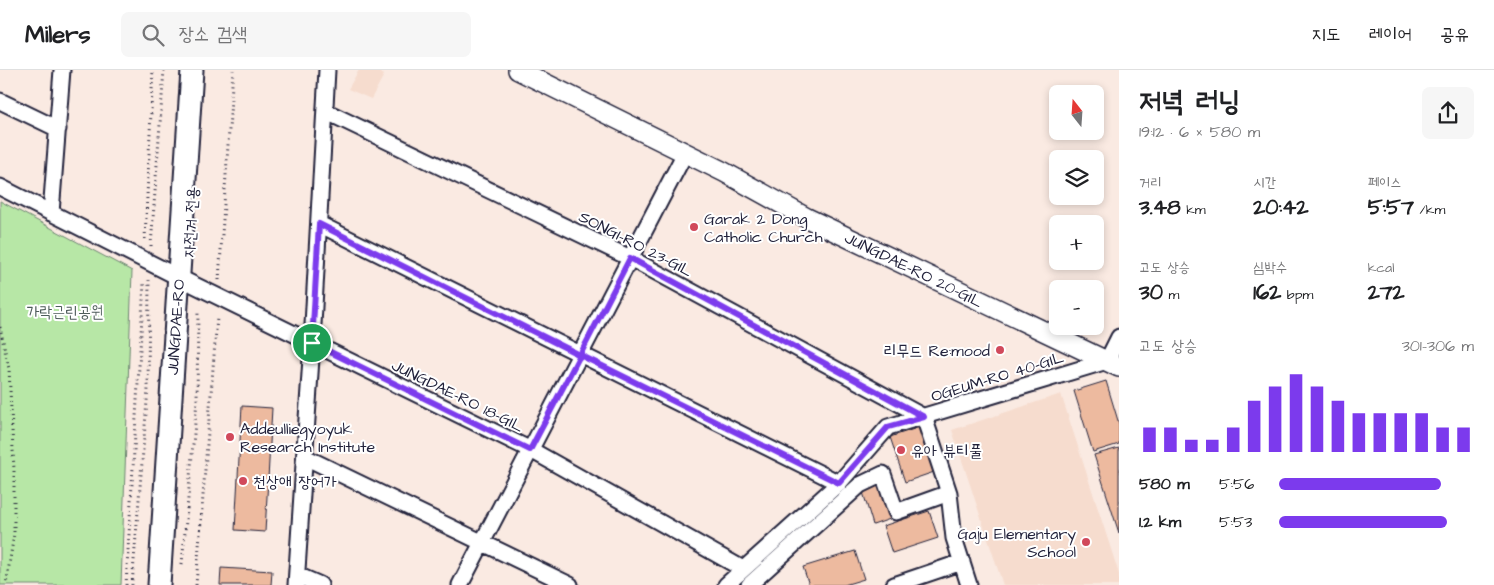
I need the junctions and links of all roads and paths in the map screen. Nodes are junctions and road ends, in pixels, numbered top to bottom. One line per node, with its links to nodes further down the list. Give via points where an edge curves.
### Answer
1 (62, 70): 10 (street)
2 (153, 70): 15 (path)
3 (164, 70): 17 (path)
4 (192, 70): 18 (main road, JUNGDAE-RO)
5 (233, 70): 19 (path)
6 (328, 70): 9 (street)
7 (518, 70): 11 (street, JUNGDAE-RO 20-GIL)
8 (0, 101): 10 (street)
9 (326, 111): 14 (street); 16 (street, SONGI-RO 23-GIL)
10 (58, 129): 13 (street)
11 (685, 153): 16 (street); 27 (street, JUNGDAE-RO 20-GIL, via 807,218)
12 (0, 187): 13 (street, JUNGDAE-RO 18-GIL)
13 (51, 213): 17 (street, JUNGDAE-RO 18-GIL)
14 (319, 224): 25 (street); 26 (street)
15 (145, 239)
16 (630, 258): 26 (street); 28 (street, SONGI-RO 23-GIL)
17 (150, 262): 18 (street, JUNGDAE-RO 18-GIL); 40 (path, via 148,389)
18 (178, 277): 21 (street, JUNGDAE-RO 18-GIL); 41 (main road, JUNGDAE-RO)
19 (219, 281)
20 (144, 282): 39 (path)
21 (198, 287): 25 (street, JUNGDAE-RO 18-GIL); 35 (path, via 197,401)
22 (217, 317): 42 (path)
23 (0, 327): 38 (path, via 9,369 14,470 14,534)
24 (1119, 338): 27 (street)
25 (312, 343): 29 (street, JUNGDAE-RO 18-GIL); 30 (street)
26 (580, 355): 29 (street); 31 (street)
27 (1113, 364): 28 (street, OGEUM-RO 40-GIL)
28 (924, 417): 31 (street, OGEUM-RO 40-GIL, via 888,427); 32 (street)
29 (530, 450): 33 (street); 36 (street, JUNGDAE-RO 18-GIL)
30 (305, 457): 33 (street); 37 (street)
31 (839, 483): 36 (street, OGEUM-RO 40-GIL)
32 (949, 492): 34 (street, via 954,538); 47 (street, via 896,512 883,474 860,486)
33 (482, 542): 44 (street); 45 (street)
34 (962, 562): 48 (street); 49 (street)
35 (182, 566)
36 (743, 569): 46 (street, OGEUM-RO 40-GIL)
37 (296, 580): 43 (street)
38 (6, 585)
39 (126, 585)
40 (132, 585)
41 (159, 585)
42 (196, 585)
43 (320, 585)
44 (460, 585)
45 (570, 585)
46 (726, 585)
47 (749, 585)
48 (894, 585)
49 (969, 585)

